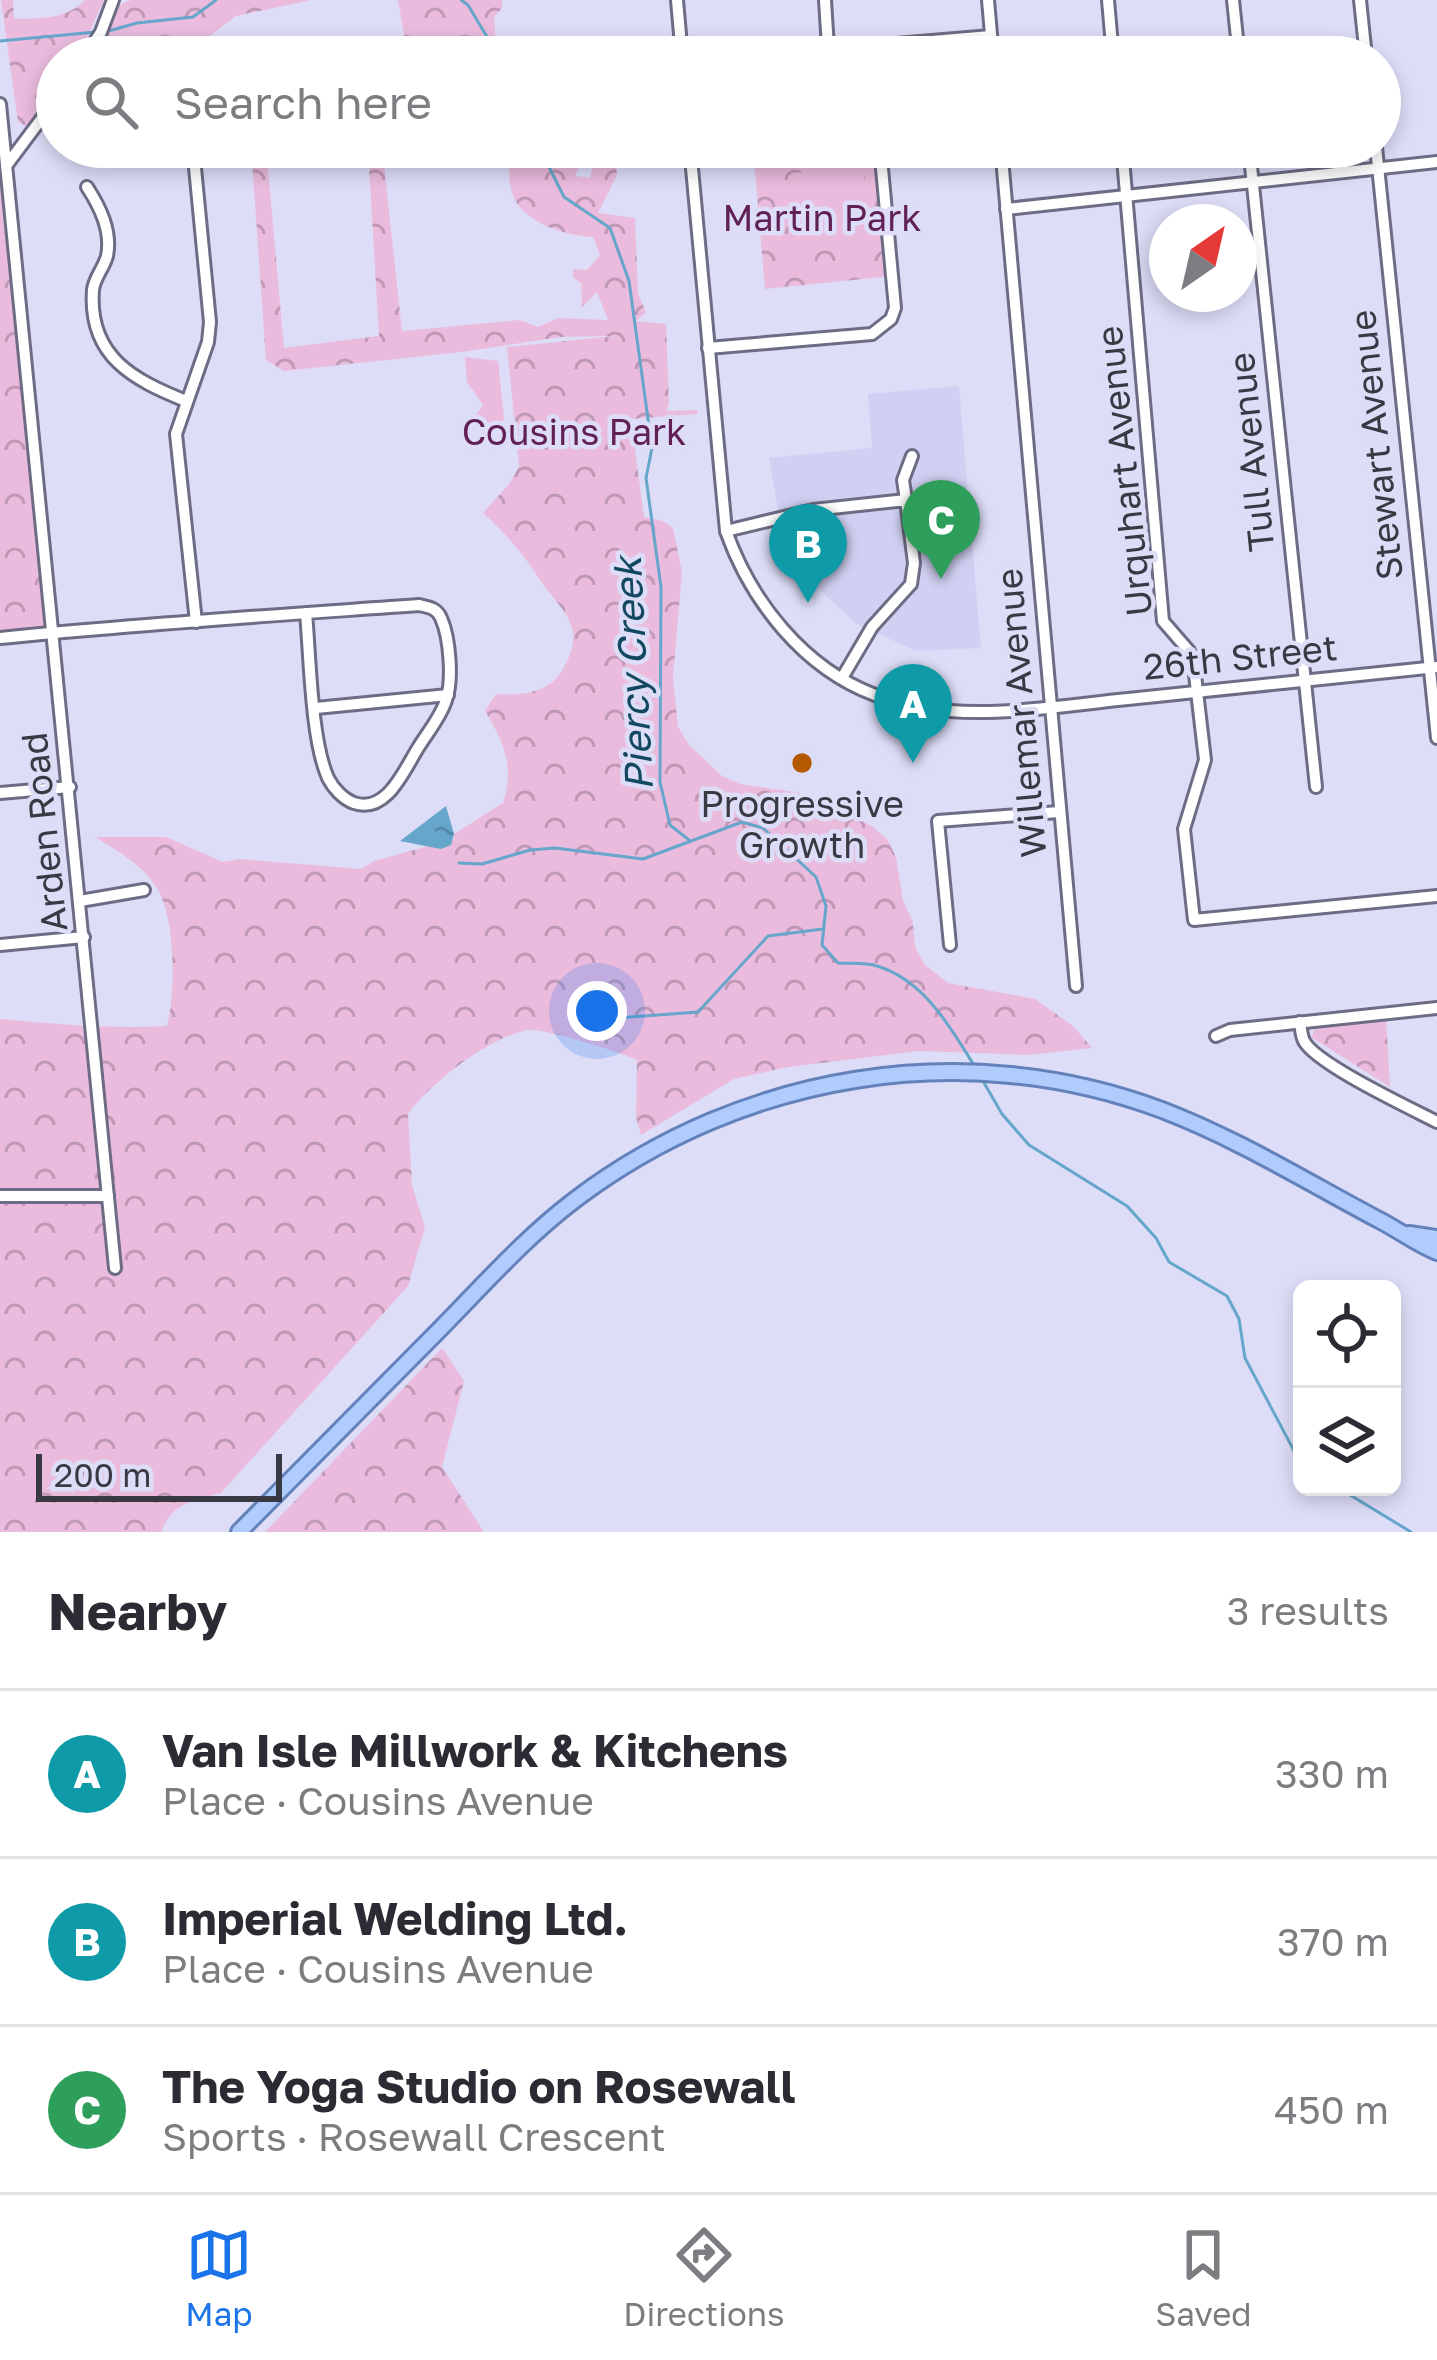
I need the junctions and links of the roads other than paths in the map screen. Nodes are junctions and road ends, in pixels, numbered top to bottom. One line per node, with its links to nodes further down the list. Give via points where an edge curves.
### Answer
1 (113, 0): 8 (street)
2 (677, 0): 9 (street)
3 (825, 0): 10 (street)
4 (988, 0): 11 (street)
5 (1108, 0): 12 (street)
6 (1233, 0): 13 (street)
7 (1360, 0): 14 (street)
8 (98, 36)
9 (680, 36)
10 (827, 36)
11 (991, 36)
12 (1111, 36)
13 (1237, 36)
14 (1364, 36)
15 (0, 104): 16 (street, Arden Road)
16 (2, 120): 18 (street, via 14,136); 28 (street, Arden Road)
17 (36, 126): 18 (street)
18 (29, 136): 28 (street)
19 (1437, 162): 20 (street)
20 (1401, 166)
21 (196, 168): 34 (street, via 210,322)
22 (692, 168): 33 (street, 26th Street)
23 (882, 168): 33 (street, via 891,320 872,334)
24 (1003, 168): 32 (street, Willemar Avenue)
25 (1124, 168): 31 (street, Urquhart Avenue)
26 (1251, 168): 29 (street, Tull Avenue)
27 (1378, 168): 29 (street); 42 (street, Stewart Avenue)
28 (3, 169): 40 (street, Arden Road)
29 (1252, 182): 31 (street); 44 (street, Tull Avenue)
30 (87, 187): 34 (street, via 103,211 108,254 93,286 106,348 138,381)
31 (1127, 195): 32 (street); 45 (street, Urquhart Avenue, via 1163,621 1189,651)
32 (1006, 209): 47 (street, Willemar Avenue)
33 (708, 349): 37 (street, 26th Street)
34 (186, 401): 39 (street, via 176,434)
35 (912, 456): 36 (street)
36 (906, 500): 37 (street); 43 (street, via 911,584)
37 (726, 531): 43 (street, 26th Street, via 772,617)
38 (306, 613): 39 (street); 46 (street, via 433,608 441,618); 48 (street)
39 (196, 622): 40 (street)
40 (54, 632): 41 (street); 51 (street, Arden Road)
41 (0, 638)
42 (1433, 668): 44 (street, 26th Street); 49 (street, Stewart Avenue)
43 (842, 679): 47 (street, 26th Street, via 935,711)
44 (1305, 680): 45 (street, 26th Street); 50 (street, Tull Avenue)
45 (1197, 693): 47 (street, 26th Street); 57 (street, Urquhart Avenue, via 1205,760 1184,830 1194,920)
46 (448, 695): 48 (street); 48 (street, via 397,782 372,804 342,796 329,779)
47 (1050, 707): 53 (street, Willemar Avenue)
48 (316, 708)
49 (1437, 737)
50 (1316, 787)
51 (70, 788): 52 (street); 58 (street, Arden Road)
52 (0, 794)
53 (1060, 812): 55 (street); 62 (street, Willemar Avenue)
54 (922, 821): 55 (street)
55 (938, 821): 61 (street)
56 (145, 890): 58 (street)
57 (1437, 896)
58 (80, 901): 59 (street, Arden Road)
59 (84, 937): 60 (street); 68 (street, Arden Road)
60 (0, 945)
61 (950, 945)
62 (1076, 986)
63 (1437, 1008): 64 (street)
64 (1300, 1022): 65 (street); 66 (street, via 1316,1053)
65 (1216, 1036)
66 (1437, 1122)
67 (0, 1196): 68 (street)
68 (108, 1196): 72 (street, Arden Road)
69 (1404, 1234): 70 (main road); 71 (main road); 73 (main road, via 1161,1110 1060,1083 951,1071 793,1091 734,1110 631,1162 548,1221)
70 (1437, 1238)
71 (1437, 1252)
72 (115, 1268)
73 (239, 1532)

